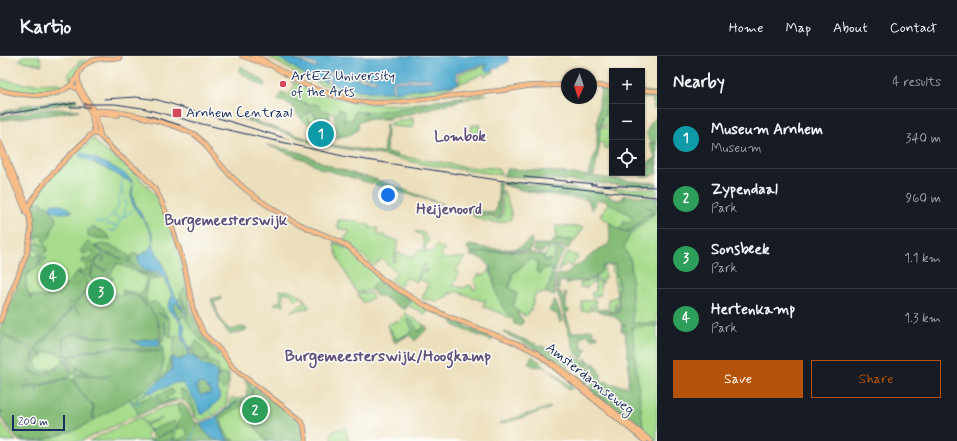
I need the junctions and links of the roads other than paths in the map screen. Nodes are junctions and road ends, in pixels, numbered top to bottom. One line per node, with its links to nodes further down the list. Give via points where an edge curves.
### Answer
1 (242, 56): 3 (main road)
2 (120, 58): 4 (main road, via 98,59 82,68)
3 (253, 58): 13 (main road, via 264,60 309,86 361,101 386,102)
4 (78, 76): 5 (main road); 14 (main road, via 79,86)
5 (71, 85): 9 (main road, via 42,95); 14 (main road, via 77,88)
6 (561, 85): 10 (main road)
7 (597, 86): 8 (main road)
8 (609, 87)
9 (0, 90)
10 (505, 90): 13 (main road); 13 (main road)
11 (645, 90): 12 (main road)
12 (657, 91)
13 (483, 93)
14 (95, 114): 15 (main road); 15 (main road); 21 (main road, Amsterdamseweg, via 125,113 197,135 230,176 256,198 292,221 340,243 379,276)
15 (96, 134): 18 (main road, via 67,158); 23 (main road, via 141,173 161,199 182,258 193,309 202,332 222,352 232,368 301,420)
16 (0, 143): 19 (main road)
17 (0, 151): 20 (main road)
18 (34, 197): 19 (main road); 20 (main road)
19 (25, 200): 20 (main road)
20 (27, 211): 22 (main road, via 31,233 27,253)
21 (444, 314): 24 (main road, Amsterdamseweg, via 536,353); 25 (main road, Amsterdamseweg, via 544,356)
22 (0, 321)
23 (306, 441)
24 (645, 441)
25 (651, 441)

